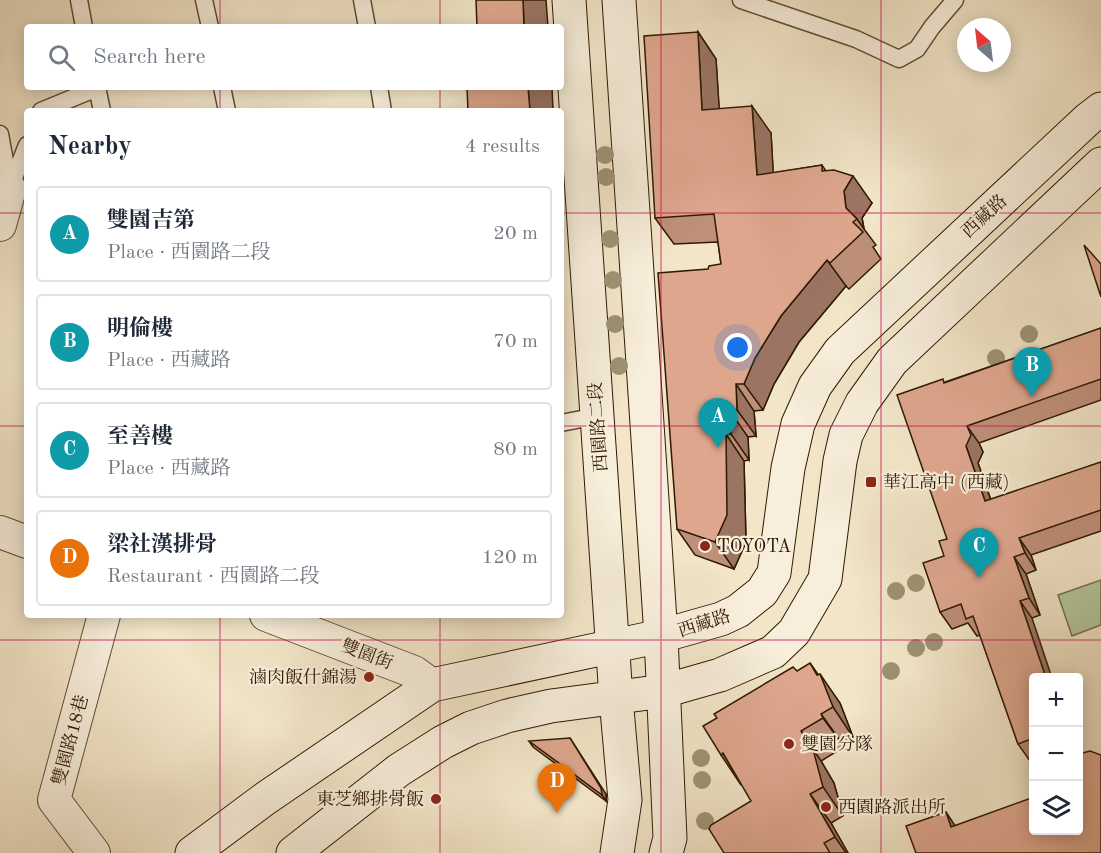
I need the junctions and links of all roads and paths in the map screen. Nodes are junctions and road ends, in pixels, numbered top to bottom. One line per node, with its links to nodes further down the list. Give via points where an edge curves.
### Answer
1 (79, 0): 8 (lane)
2 (204, 0): 9 (lane)
3 (362, 0): 10 (lane)
4 (569, 0): 25 (street, 西園路二段)
5 (619, 0): 31 (street)
6 (741, 0): 7 (lane, via 855,39 899,59 917,49)
7 (955, 0)
8 (83, 24)
9 (209, 24)
10 (366, 24)
11 (92, 90): 15 (lane)
12 (97, 90): 16 (lane)
13 (223, 90): 17 (lane)
14 (380, 90): 18 (lane)
15 (47, 108)
16 (101, 108)
17 (226, 108)
18 (382, 108)
19 (1101, 109): 31 (street, 西藏路, via 865,326 821,377 798,424 774,573 762,592 721,619)
20 (0, 134): 23 (lane)
21 (24, 154): 23 (lane)
22 (1101, 164): 34 (street, via 892,361 862,403 846,435 840,461 825,579 794,632 773,652 742,667)
23 (10, 189): 24 (street)
24 (0, 225)
25 (597, 416): 26 (lane); 32 (street, 西園路二段)
26 (564, 422)
27 (0, 532): 28 (street)
28 (24, 541)
29 (103, 618): 37 (street, 雙園路18巷, via 54,800)
30 (274, 618): 33 (street, 雙園街, via 414,672)
31 (661, 636): 32 (street, 西藏路); 34 (street)
32 (613, 647): 33 (street, 西藏路); 35 (street, 西園路二段)
33 (432, 685): 38 (street, 西藏路)
34 (664, 691): 35 (street); 36 (street)
35 (616, 698): 39 (street, via 551,706 471,728 399,770); 40 (street, 西園路二段, via 626,800)
36 (671, 848)
37 (94, 853)
38 (192, 853)
39 (293, 853)
40 (617, 853)

